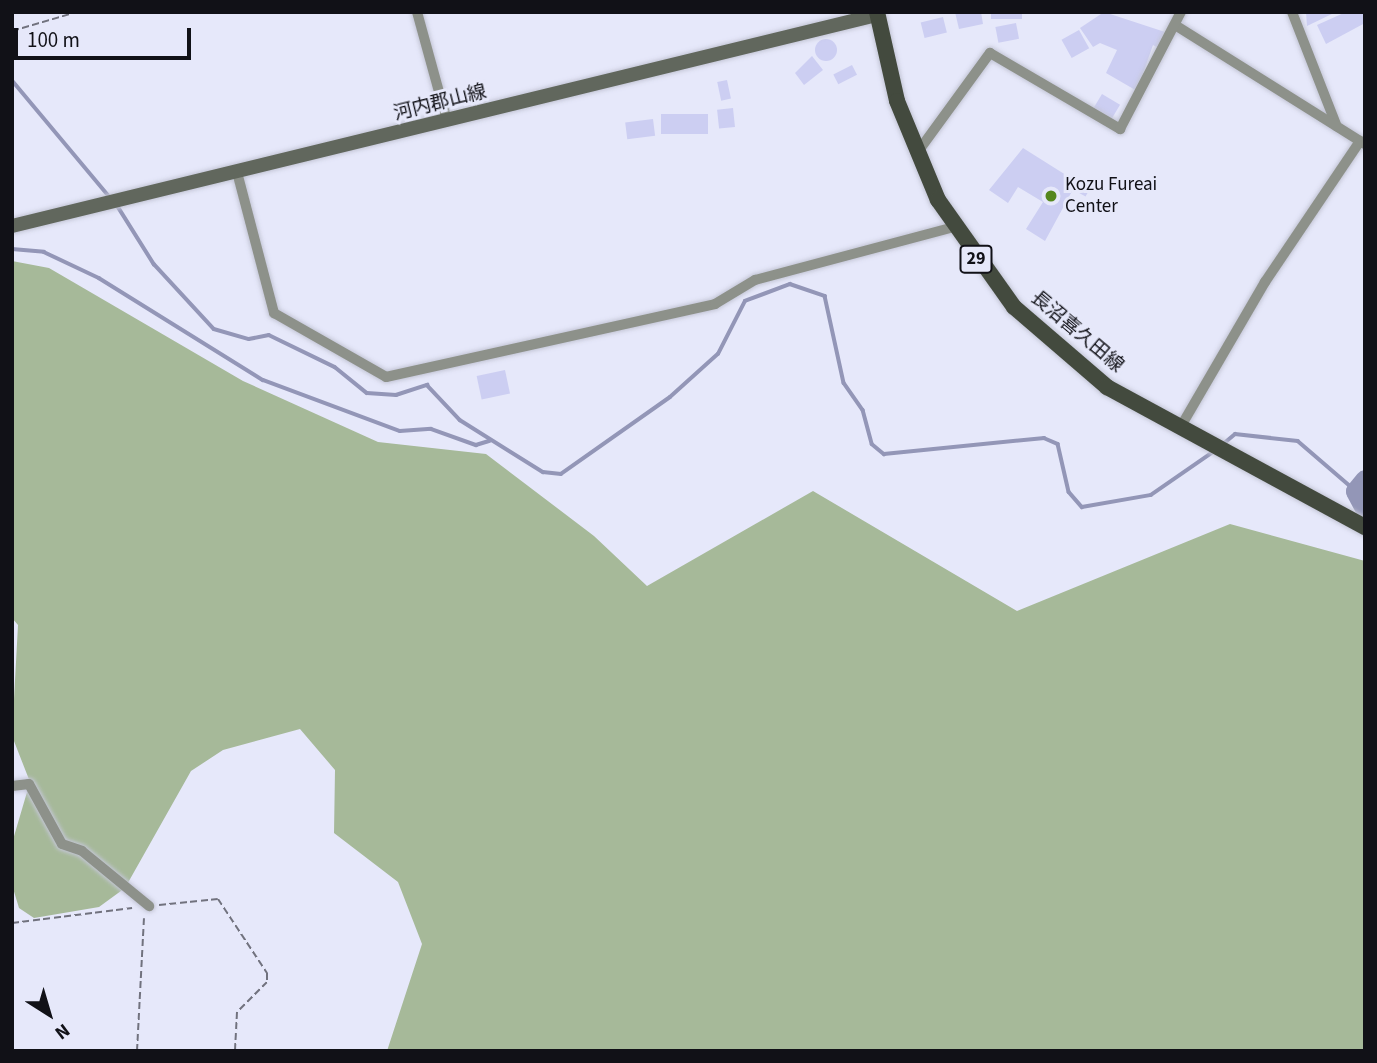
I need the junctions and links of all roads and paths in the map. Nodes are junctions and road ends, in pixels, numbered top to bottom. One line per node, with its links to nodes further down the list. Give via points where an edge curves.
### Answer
1 (77, 12): 7 (path)
2 (416, 12): 8 (street)
3 (1181, 12): 6 (street)
4 (1292, 12): 9 (street)
5 (877, 14): 8 (main road, 河内郡山線); 11 (main road, 長沼喜久田線 / 29, via 888,73)
6 (1175, 25): 9 (street); 11 (street, via 1120,129 990,53)
7 (12, 31)
8 (447, 121): 12 (main road, 河内郡山線)
9 (1337, 127): 10 (street)
10 (1363, 142): 15 (street, via 1265,282)
11 (917, 153): 14 (main road, 長沼喜久田線 / 29)
12 (237, 172): 13 (main road, 河内郡山線); 14 (street, via 274,313 386,377 715,304 755,280)
13 (12, 226)
14 (954, 227): 15 (main road, 長沼喜久田線 / 29, via 1038,331 1107,387)
15 (1180, 428): 16 (main road, 長沼喜久田線 / 29)
16 (1365, 527)
17 (12, 786): 18 (street, via 36,791 62,844 82,851)
18 (147, 906): 19 (path); 20 (path); 21 (path, via 218,900 267,973 267,982 237,1012)
19 (12, 923)
20 (137, 1051)
21 (236, 1051)

